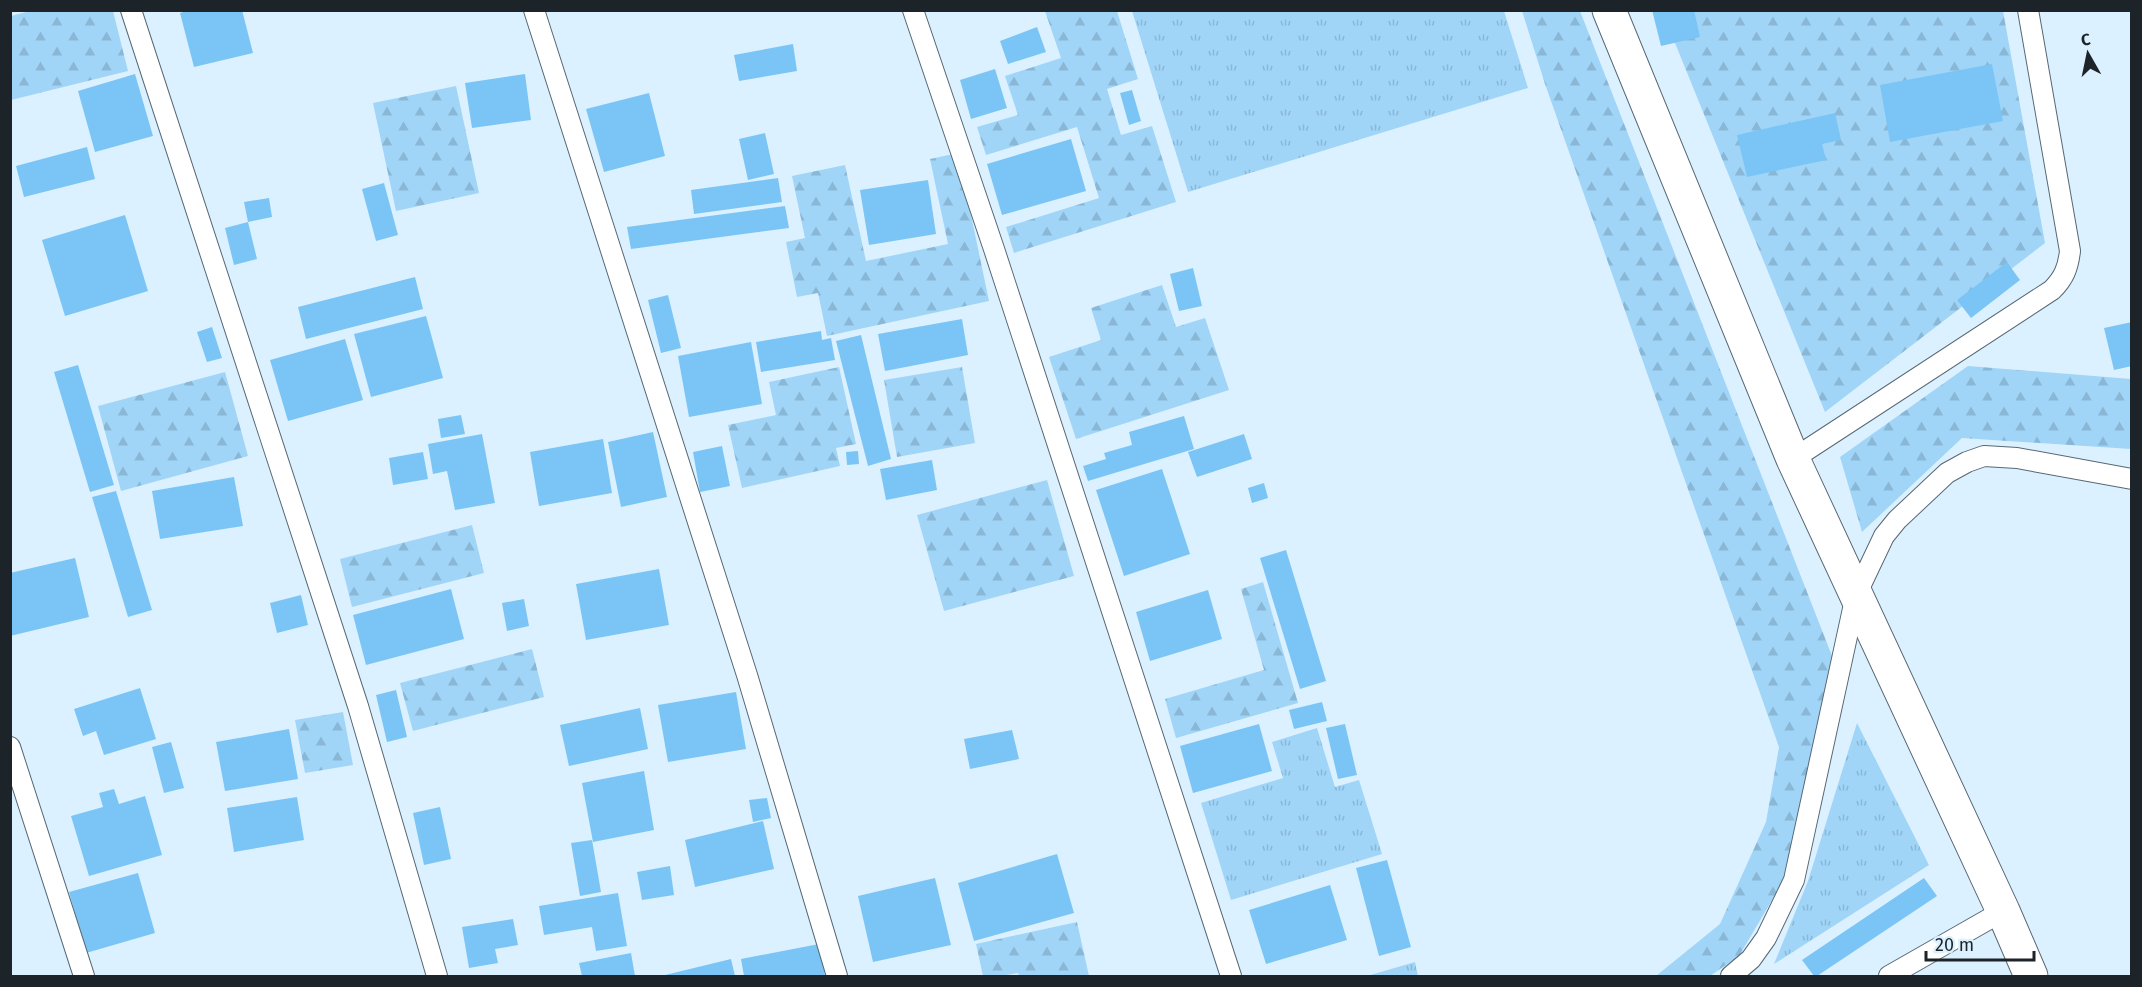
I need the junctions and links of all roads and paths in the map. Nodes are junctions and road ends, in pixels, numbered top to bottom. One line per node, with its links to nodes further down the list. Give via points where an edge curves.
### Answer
1 (132, 10): 12 (lane, via 358,706)
2 (534, 10): 13 (lane, via 747,675)
3 (913, 10): 14 (lane)
4 (1609, 10): 6 (street)
5 (2028, 10): 6 (lane, via 2070,252 2068,267 2052,290)
6 (1793, 459): 8 (street)
7 (2132, 479): 8 (lane, via 2017,458 1984,456 1967,462 1947,473 1897,520 1884,536)
8 (1857, 595): 10 (street); 15 (lane, via 1794,880 1766,938 1751,959)
9 (10, 747): 11 (lane)
10 (2003, 910): 16 (lane); 17 (street)
11 (84, 976)
12 (437, 976)
13 (837, 976)
14 (1231, 976)
15 (1731, 976)
16 (1889, 976)
17 (2031, 976)

